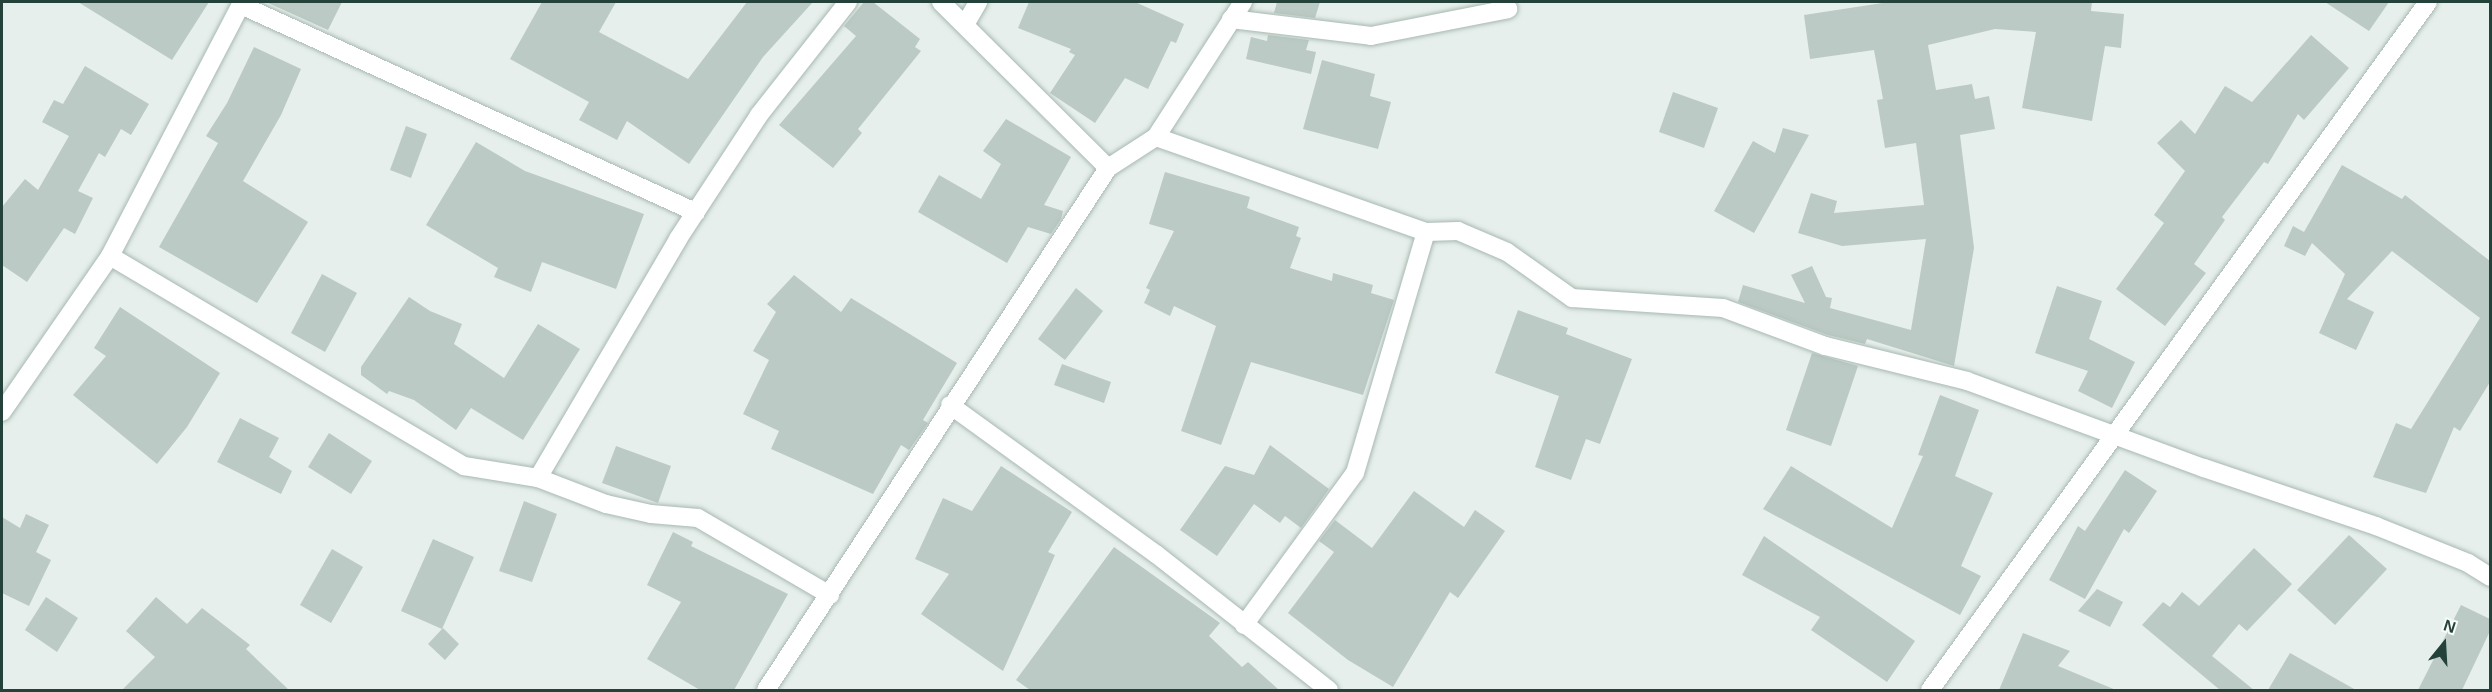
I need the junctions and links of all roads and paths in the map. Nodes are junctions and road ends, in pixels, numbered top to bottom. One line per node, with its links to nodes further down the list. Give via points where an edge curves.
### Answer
1 (848, 2): 12 (street, via 759,115)
2 (941, 2): 9 (street)
3 (978, 2): 9 (street)
4 (1243, 2): 8 (street)
5 (2428, 2): 17 (street)
6 (242, 3): 12 (street); 14 (street)
7 (1508, 9): 8 (street, via 1371,36)
8 (1231, 19): 10 (street)
9 (966, 23): 11 (street)
10 (1156, 137): 11 (street); 13 (street)
11 (1108, 168): 15 (street)
12 (696, 212): 18 (street)
13 (1426, 232): 17 (street, via 1458,231 1507,252 1572,298 1723,308 1825,346 1967,381); 21 (street, via 1355,473)
14 (110, 256): 16 (street); 18 (street, via 464,466)
15 (950, 405): 20 (street); 21 (street, via 1156,554)
16 (2, 412)
17 (2116, 436): 19 (street, via 2376,526 2468,563); 24 (street)
18 (538, 478): 20 (street, via 606,504 651,514 698,518)
19 (2490, 577)
20 (830, 595): 22 (street)
21 (1244, 626): 23 (street)
22 (766, 690)
23 (1329, 690)
24 (1930, 690)

